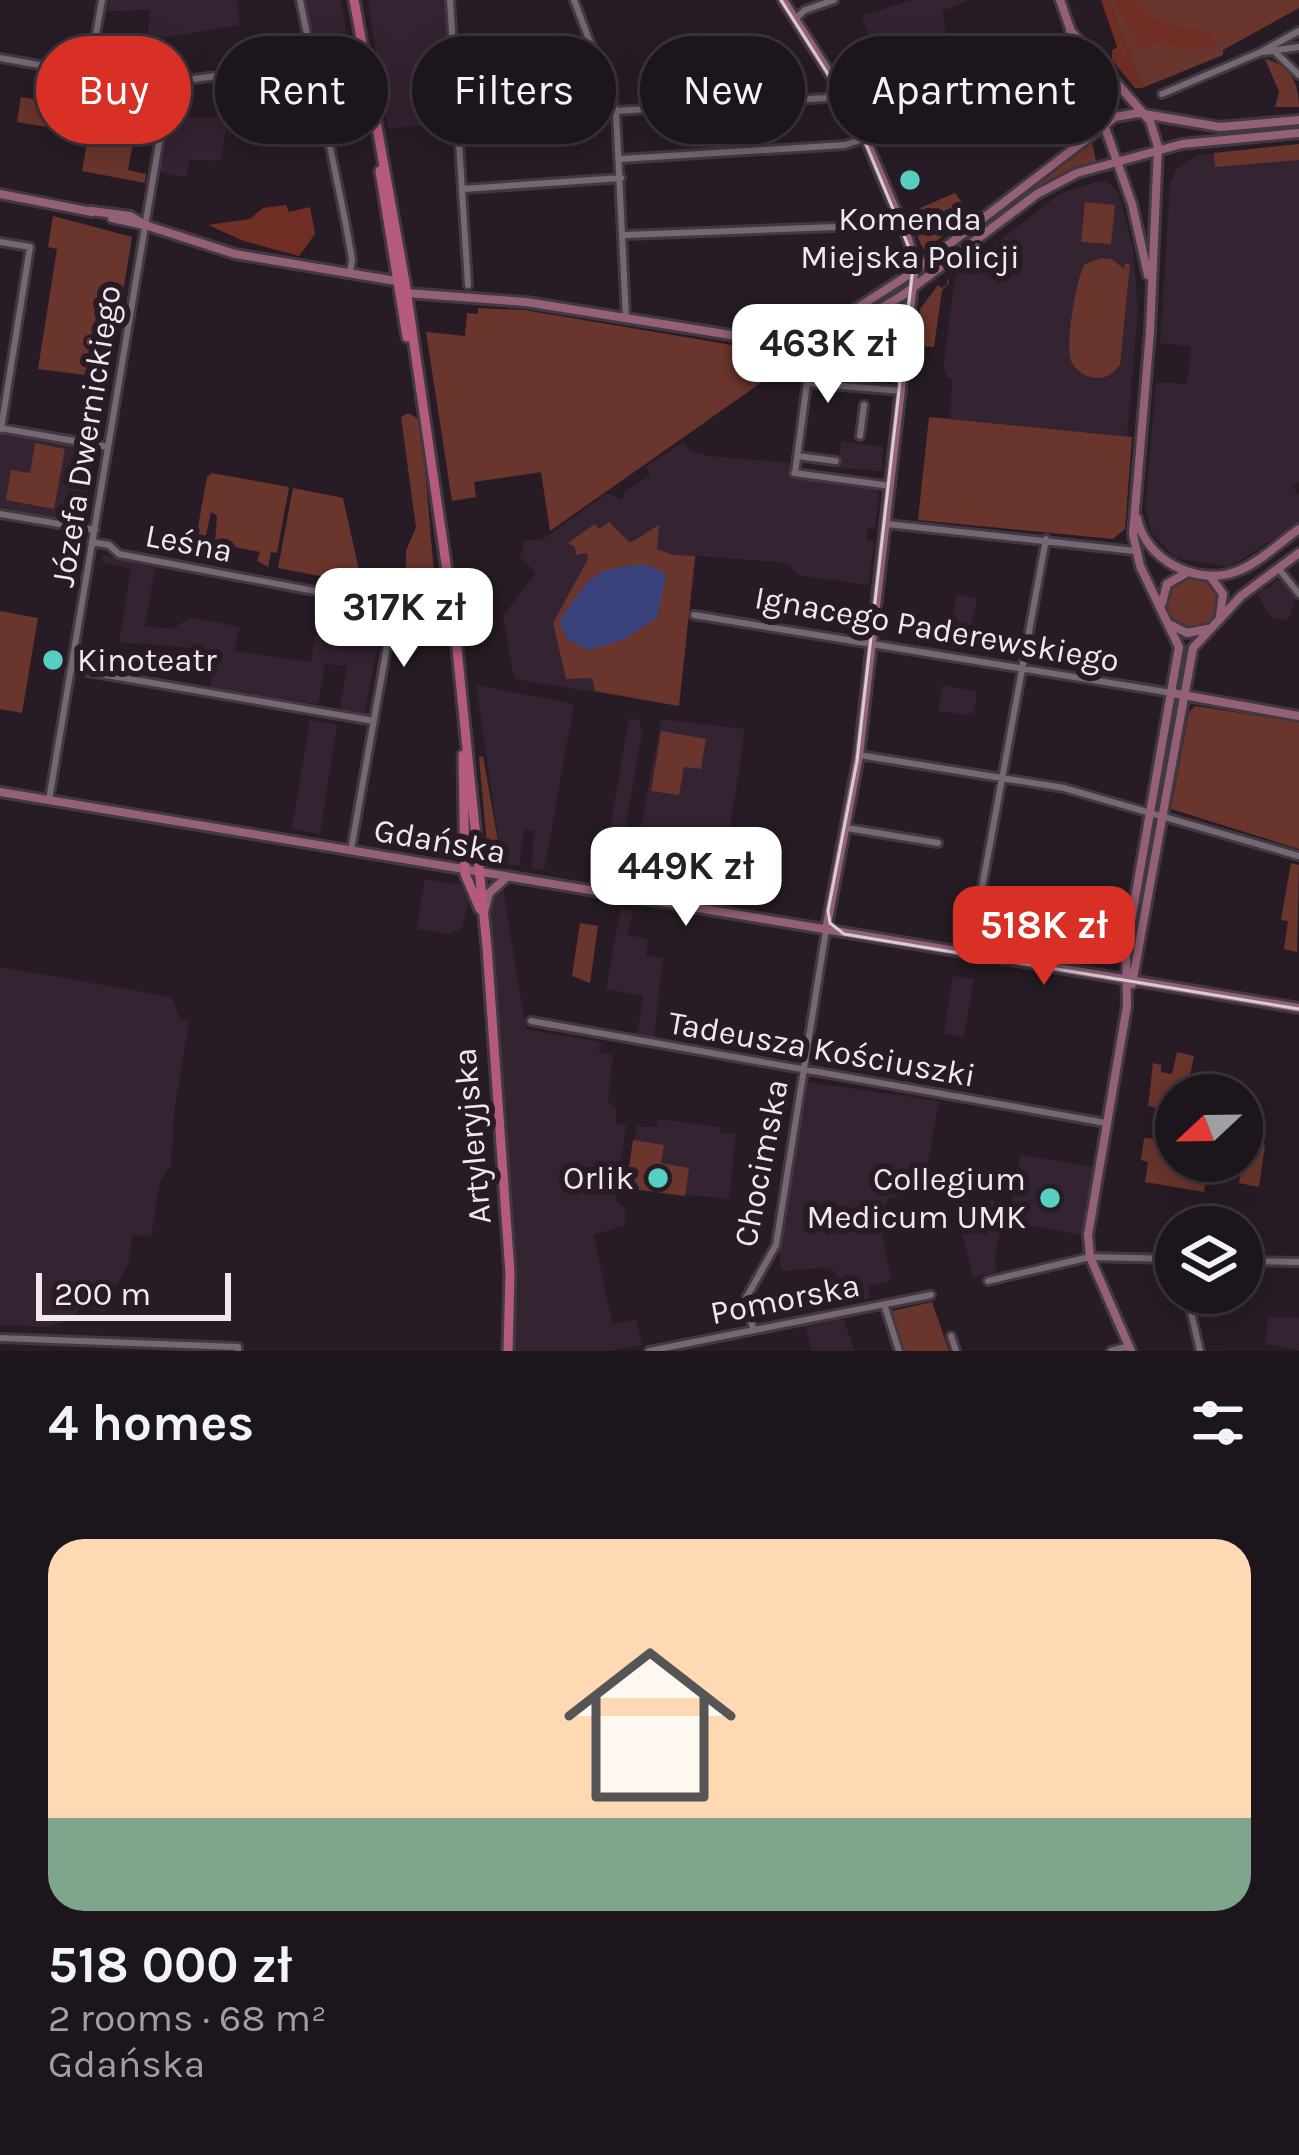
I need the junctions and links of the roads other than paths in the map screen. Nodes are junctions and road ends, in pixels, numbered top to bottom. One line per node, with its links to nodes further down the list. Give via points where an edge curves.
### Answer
1 (102, 0): 12 (street)
2 (299, 0): 13 (street)
3 (354, 0): 51 (main road)
4 (450, 0): 42 (street)
5 (574, 0): 14 (street)
6 (783, 0): 9 (street)
7 (834, 0): 9 (street)
8 (1060, 0): 10 (street)
9 (795, 19): 23 (street)
10 (1070, 30): 15 (street); 28 (street)
11 (1299, 31): 16 (street)
12 (96, 36)
13 (307, 36)
14 (588, 36)
15 (1072, 36)
16 (1289, 38): 17 (street); 18 (street)
17 (1295, 49): 19 (street); 22 (street)
18 (1261, 52): 19 (street); 25 (street)
19 (1275, 52): 22 (street)
20 (0, 58): 21 (street)
21 (36, 64)
22 (1293, 65): 24 (street)
23 (829, 72)
24 (1299, 75)
25 (1162, 94)
26 (829, 96): 27 (street)
27 (616, 111): 39 (street)
28 (1144, 114): 29 (street); 30 (street, via 1220,127); 38 (street)
29 (1118, 116)
30 (1299, 120)
31 (1299, 133): 38 (street)
32 (159, 144): 44 (street, Józefa Dwernickiego)
33 (329, 144): 49 (street)
34 (848, 144): 39 (street)
35 (868, 144): 48 (street)
36 (1077, 144): 48 (street)
37 (1110, 144): 40 (street)
38 (1158, 151): 40 (street); 53 (street)
39 (620, 159): 41 (street)
40 (1116, 162): 52 (street, via 1037,194); 53 (street)
41 (621, 178): 42 (street); 46 (street)
42 (463, 189): 50 (street)
43 (0, 194): 44 (street)
44 (145, 225): 49 (street, via 235,254); 66 (street, Józefa Dwernickiego)
45 (889, 225): 46 (street)
46 (625, 235): 55 (street)
47 (0, 242): 64 (street, via 30,248)
48 (915, 271): 52 (street); 57 (street, via 848,314)
49 (349, 276): 51 (street)
50 (468, 285)
51 (401, 287): 55 (street); 91 (main road, via 440,504)
52 (914, 287): 54 (street); 56 (street)
53 (1152, 294): 70 (street)
54 (878, 310): 56 (street, via 900,315); 57 (street)
55 (626, 318): 57 (street, via 778,340)
56 (910, 329): 62 (street)
57 (839, 330)
58 (837, 356): 59 (street)
59 (817, 366): 60 (street); 61 (street)
60 (834, 372)
61 (807, 383): 62 (street); 67 (street)
62 (902, 391): 69 (street)
63 (864, 405): 65 (street)
64 (0, 429): 66 (street)
65 (860, 436)
66 (108, 447): 73 (street, Józefa Dwernickiego)
67 (797, 456): 68 (street); 69 (street, via 793,473)
68 (836, 461)
69 (891, 486): 72 (street)
70 (1136, 506): 77 (street); 80 (street, via 1155,553)
71 (0, 514): 73 (street)
72 (887, 524): 75 (street); 86 (street)
73 (94, 530): 76 (street, Józefa Dwernickiego)
74 (1299, 530): 80 (street, via 1238,571)
75 (1046, 539): 77 (street); 87 (street)
76 (92, 542): 88 (street, Józefa Dwernickiego); 93 (street, Leśna, via 393,612)
77 (1135, 551): 82 (street)
78 (1299, 553): 79 (street)
79 (1279, 568): 81 (street); 84 (street)
80 (1199, 572): 82 (street, via 1167,584); 84 (street, via 1223,594)
81 (1299, 594)
82 (1162, 609): 85 (street)
83 (694, 615): 86 (street, Ignacego Paderewskiego)
84 (1215, 623): 85 (street, via 1193,633); 90 (street, via 1195,645)
85 (1170, 624): 89 (street, via 1179,646)
86 (873, 643): 87 (street, Ignacego Paderewskiego); 94 (street)
87 (1021, 667): 89 (street, Ignacego Paderewskiego); 95 (street)
88 (71, 669): 93 (street); 97 (street, Józefa Dwernickiego)
89 (1172, 693): 90 (street); 98 (street)
90 (1185, 696): 92 (street); 99 (street)
91 (463, 708): 103 (main road); 107 (main road, Artyleryjska)
92 (1299, 716)
93 (374, 721): 102 (street, Leśna)
94 (860, 755): 95 (street); 100 (street)
95 (1002, 777): 98 (street); 111 (street)
96 (0, 792): 97 (street, Gdańska)
97 (49, 800): 102 (street, Gdańska)
98 (1150, 811): 99 (street); 112 (street, via 1126,950)
99 (1164, 814): 104 (street); 112 (street)
100 (847, 828): 101 (street); 110 (street)
101 (938, 842)
102 (351, 850): 105 (street, Gdańska)
103 (465, 851): 105 (street); 106 (main road)
104 (1299, 856)
105 (440, 865): 106 (street, Gdańska)
106 (465, 871): 107 (street, Gdańska); 109 (main road, Artyleryjska)
107 (478, 873): 108 (street, Gdańska); 109 (main road, Artyleryjska)
108 (507, 877): 109 (street, via 489,893); 110 (street, Gdańska)
109 (484, 916): 130 (main road, Artyleryjska, via 510,1273)
110 (826, 930): 111 (street, Gdańska); 115 (street, Chocimska)
111 (970, 953): 112 (street, Gdańska)
112 (1129, 983): 113 (street, Gdańska); 116 (street)
113 (1299, 1008)
114 (531, 1021): 115 (street, Tadeusza Kościuszki)
115 (803, 1070): 116 (street, Tadeusza Kościuszki); 125 (street, Chocimska, via 776,1245 748,1291)
116 (1106, 1123): 117 (street)
117 (1090, 1257): 118 (street); 121 (street); 128 (street)
118 (1155, 1259)
119 (1263, 1261): 120 (street)
120 (1299, 1262)
121 (988, 1281)
122 (931, 1295): 123 (street, Pomorska)
123 (884, 1304): 125 (street, Pomorska); 132 (street)
124 (1191, 1314): 135 (street)
125 (753, 1329): 131 (street, Pomorska)
126 (951, 1336): 133 (street)
127 (0, 1338): 129 (street)
128 (1130, 1348): 134 (street)
129 (238, 1349)
130 (508, 1351)
131 (649, 1351)
132 (899, 1351)
133 (956, 1351)
134 (1112, 1351)
135 (1200, 1351)

